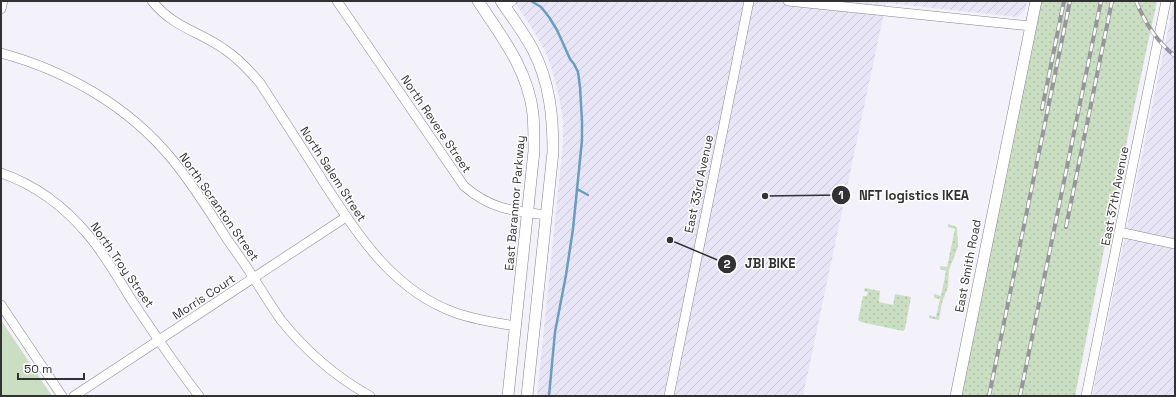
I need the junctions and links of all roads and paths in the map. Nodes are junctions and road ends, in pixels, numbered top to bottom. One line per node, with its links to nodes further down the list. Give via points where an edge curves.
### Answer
1 (3, 1): 10 (street)
2 (152, 1): 16 (street, North Salem Street, via 170,20 225,49 250,70)
3 (337, 1): 14 (street, North Revere Street, via 464,186 473,194 496,206)
4 (478, 1): 14 (street, East Baranmor Parkway, via 516,59 531,100 534,151)
5 (749, 1): 29 (street, East 33rd Avenue)
6 (788, 1): 11 (street)
7 (1036, 1): 11 (street, East Smith Road)
8 (1166, 1): 17 (street, East 37th Avenue)
9 (506, 3): 15 (street, via 536,55 549,96 553,152)
10 (1, 9)
11 (1031, 26): 30 (street, East Smith Road)
12 (1, 53): 19 (street, North Scranton Street, via 64,76 110,103 143,129 171,158 191,184)
13 (1, 173): 22 (street, North Troy Street, via 30,186 55,202 90,236)
14 (528, 213): 15 (street, North Revere Street); 21 (street, East Baranmor Parkway)
15 (547, 215): 28 (street)
16 (346, 217): 19 (street, Morris Court); 21 (street, North Salem Street, via 383,264 421,295 456,313 497,324)
17 (1120, 232): 18 (street); 31 (street, East 37th Avenue)
18 (1175, 244)
19 (254, 278): 22 (street, Morris Court); 26 (street, North Scranton Street, via 282,321 306,347 337,374)
20 (1, 305): 23 (street)
21 (516, 326): 27 (street, East Baranmor Parkway)
22 (159, 340): 24 (street, Morris Court); 25 (street, North Troy Street)
23 (62, 396)
24 (74, 396)
25 (199, 396)
26 (370, 396)
27 (508, 396)
28 (527, 396)
29 (669, 396)
30 (956, 396)
31 (1086, 396)

